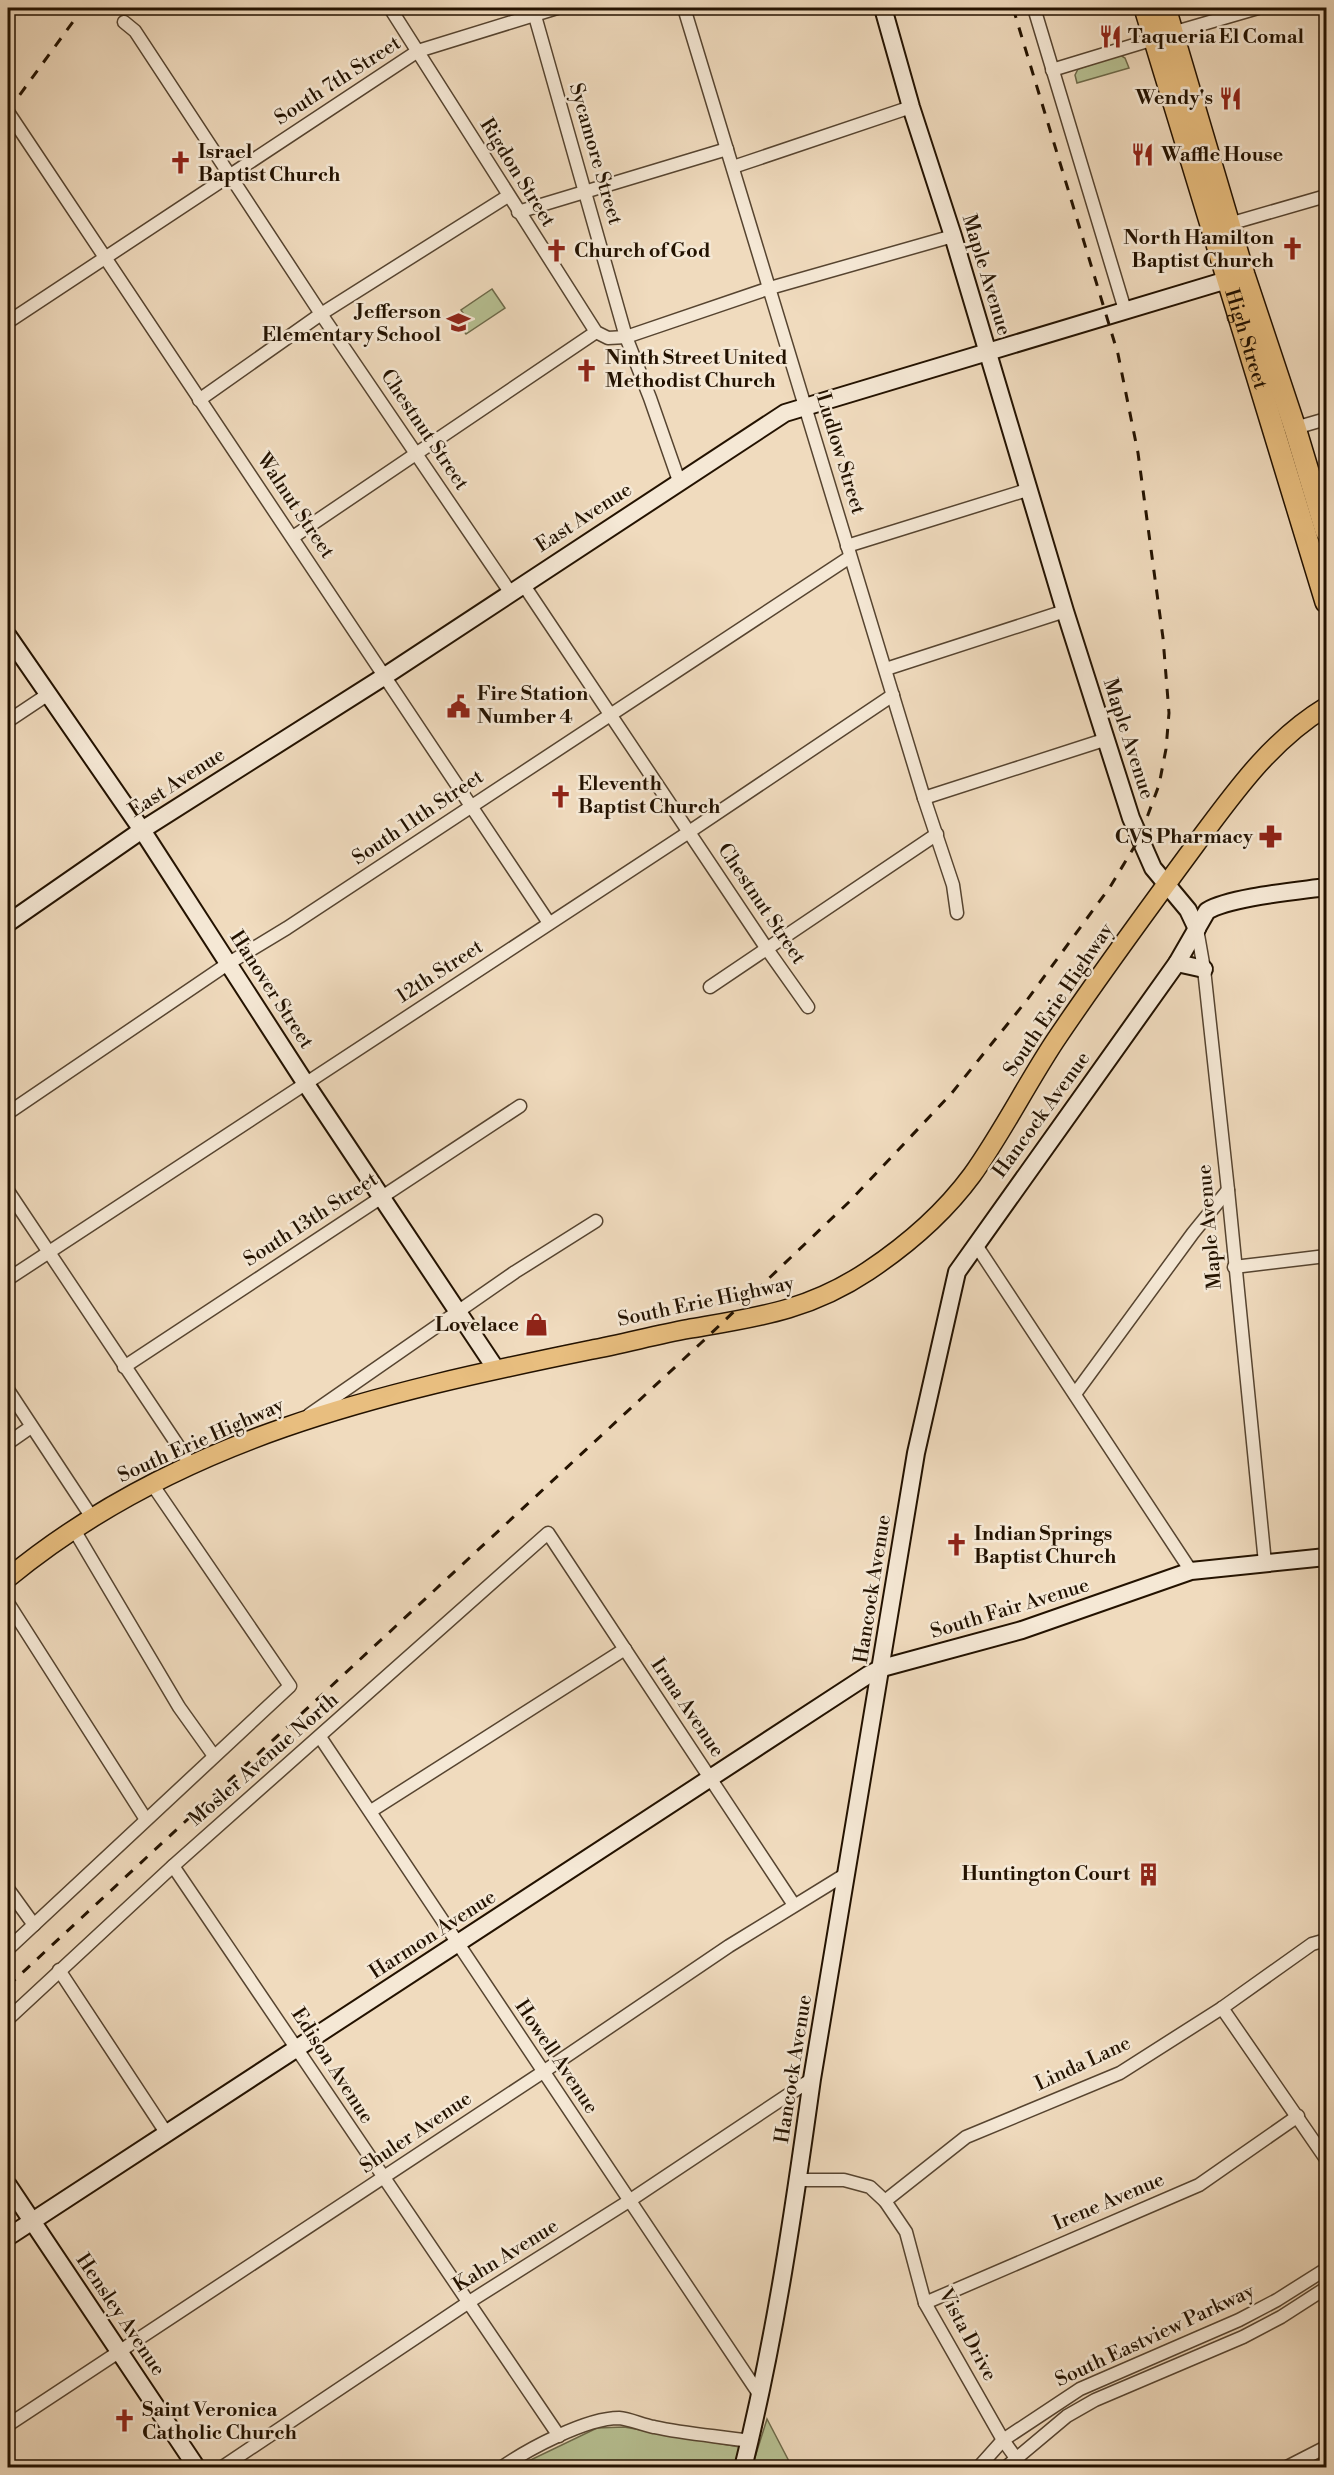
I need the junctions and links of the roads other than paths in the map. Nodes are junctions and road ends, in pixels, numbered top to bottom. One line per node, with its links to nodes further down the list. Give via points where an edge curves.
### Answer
1 (390, 8): 11 (street, Rigdon Street)
2 (557, 8): 8 (street, South 7th Street)
3 (684, 8): 15 (street, Ludlow Street)
4 (883, 8): 13 (street, Maple Avenue)
5 (1034, 8): 12 (street)
6 (1258, 8): 10 (street)
7 (1152, 10): 10 (highway, High Street)
8 (533, 11): 11 (street, South 7th Street); 18 (street, Sycamore Street)
9 (124, 22): 17 (street, Chestnut Street, via 135,31)
10 (1168, 41): 12 (street); 22 (highway, High Street); 25 (highway, High Street)
11 (418, 51): 17 (street, South 7th Street); 19 (street, Rigdon Street)
12 (1052, 70): 27 (street)
13 (911, 107): 16 (street); 23 (street, Maple Avenue)
14 (8, 112): 24 (street, Walnut Street)
15 (727, 149): 16 (street, Ludlow Street); 18 (street)
16 (733, 166): 26 (street, Ludlow Street)
17 (229, 176): 24 (street, South 7th Street); 28 (street, Chestnut Street)
18 (586, 193): 21 (street); 31 (street, Sycamore Street)
19 (508, 196): 21 (street, Rigdon Street); 28 (street)
20 (1326, 196): 22 (street)
21 (518, 212): 30 (street, Rigdon Street)
22 (1229, 224): 25 (highway, High Street)
23 (953, 236): 26 (street); 32 (street, Maple Avenue)
24 (105, 260): 29 (street, South 7th Street); 33 (street, Walnut Street)
25 (1236, 277): 27 (street, East Avenue); 36 (highway, High Street); 37 (highway, High Street)
26 (770, 288): 31 (street); 34 (street, Ludlow Street)
27 (1125, 310): 32 (street, East Avenue)
28 (321, 314): 33 (street); 38 (street, Chestnut Street)
29 (8, 322)
30 (596, 332): 31 (street, via 608,338); 38 (street)
31 (626, 336): 39 (street, Sycamore Street)
32 (987, 351): 34 (street, East Avenue); 40 (street, Maple Avenue)
33 (199, 400): 42 (street, Walnut Street)
34 (804, 406): 39 (street, East Avenue, via 784,413); 43 (street, Ludlow Street)
35 (1326, 419): 37 (street)
36 (1271, 424): 37 (street); 45 (highway, High Street)
37 (1295, 428): 41 (highway, High Street)
38 (417, 453): 42 (street); 44 (street, Chestnut Street)
39 (679, 481): 44 (street, East Avenue)
40 (1030, 489): 43 (street, South 11th Street); 46 (street, Maple Avenue)
41 (1326, 531)
42 (292, 537): 49 (street, Walnut Street)
43 (848, 551): 48 (street, Ludlow Street); 53 (street, South 11th Street)
44 (517, 588): 49 (street, East Avenue); 53 (street, Chestnut Street)
45 (1326, 602)
46 (1065, 611): 48 (street); 55 (street, Maple Avenue)
47 (8, 636): 50 (street, Hanover Street)
48 (886, 669): 51 (street, Ludlow Street)
49 (385, 676): 57 (street, Walnut Street); 58 (street, East Avenue)
50 (47, 694): 54 (street); 58 (street, Hanover Street)
51 (893, 695): 56 (street, Ludlow Street); 59 (street, 12th Street)
52 (1326, 707): 61 (main road, South Erie Highway, via 1263,758)
53 (610, 714): 57 (street, South 11th Street); 59 (street, Chestnut Street)
54 (8, 721)
55 (1107, 739): 56 (street); 61 (street, Maple Avenue, via 1139,839)
56 (924, 798): 60 (street, Ludlow Street)
57 (471, 805): 65 (street, Walnut Street); 68 (street, South 11th Street)
58 (142, 830): 64 (street, East Avenue); 68 (street, Hanover Street)
59 (689, 832): 65 (street, 12th Street); 67 (street, Chestnut Street)
60 (937, 834): 63 (street, Ludlow Street); 67 (street)
61 (1166, 884): 66 (street, Maple Avenue, via 1188,910); 87 (main road, South Erie Highway, via 1052,1046 973,1174 934,1217 877,1265 825,1297 771,1315)
62 (1326, 887): 66 (street, Hancock Avenue, via 1216,907 1208,911)
63 (957, 913)
64 (8, 923)
65 (549, 923): 73 (street, 12th Street)
66 (1197, 929): 69 (street, Hancock Avenue); 70 (street, Maple Avenue)
67 (767, 949): 71 (street); 72 (street, Chestnut Street)
68 (229, 963): 73 (street, Hanover Street); 75 (street, South 11th Street)
69 (1176, 963): 70 (street); 80 (street, Hancock Avenue)
70 (1204, 969): 76 (street, Maple Avenue)
71 (710, 987)
72 (808, 1007)
73 (306, 1084): 78 (street, Hanover Street); 81 (street, 12th Street)
74 (520, 1106): 78 (street, South 13th Street)
75 (8, 1113)
76 (1228, 1190): 83 (street, Maple Avenue); 89 (street)
77 (8, 1191): 81 (street)
78 (382, 1196): 85 (street, Hanover Street); 86 (street, South 13th Street)
79 (596, 1221): 85 (street)
80 (976, 1245): 89 (street); 104 (street, Hancock Avenue, via 957,1272 916,1453)
81 (50, 1252): 84 (street, 12th Street); 86 (street)
82 (1326, 1256): 83 (street)
83 (1234, 1267): 99 (street, Maple Avenue)
84 (8, 1279)
85 (459, 1311): 87 (street, Hanover Street); 90 (street)
86 (124, 1367): 93 (street)
87 (496, 1369): 90 (main road, South Erie Highway, via 405,1390)
88 (8, 1390): 91 (street)
89 (1075, 1394): 100 (street)
90 (299, 1422): 93 (main road, South Erie Highway)
91 (32, 1428): 92 (street); 95 (street)
92 (8, 1443)
93 (191, 1465): 94 (main road, South Erie Highway)
94 (152, 1484): 95 (main road, South Erie Highway); 106 (street, via 290,1686)
95 (91, 1516): 96 (main road, South Erie Highway)
96 (73, 1528): 101 (main road, South Erie Highway); 106 (street, via 178,1707)
97 (548, 1533): 103 (street, Irma Avenue); 105 (street, Mosler Avenue North)
98 (1326, 1557): 99 (street, South Fair Avenue)
99 (1264, 1563): 100 (street, South Fair Avenue)
100 (1191, 1571): 104 (street, South Fair Avenue, via 1033,1627)
101 (8, 1578)
102 (8, 1603): 109 (street)
103 (625, 1649): 107 (street, Irma Avenue); 108 (street)
104 (882, 1668): 107 (street, Harmon Avenue); 111 (street, Hancock Avenue)
105 (320, 1737): 108 (street, Howell Avenue); 110 (street, Mosler Avenue North)
106 (214, 1756): 109 (street)
107 (711, 1778): 113 (street, Irma Avenue); 116 (street, Harmon Avenue)
108 (371, 1811): 116 (street, Howell Avenue)
109 (145, 1818): 114 (street)
110 (173, 1866): 118 (street, Mosler Avenue North); 121 (street, Edison Avenue)
111 (846, 1874): 113 (street, Shuler Avenue); 123 (street, Hancock Avenue)
112 (8, 1889): 114 (street)
113 (794, 1905): 122 (street, Shuler Avenue)
114 (34, 1925): 117 (street)
115 (1326, 1940): 119 (street, Linda Lane, via 1312,1944)
116 (458, 1944): 121 (street, Harmon Avenue); 122 (street, Howell Avenue)
117 (8, 1949)
118 (59, 1970): 120 (street, Mosler Avenue North); 125 (street)
119 (1222, 2008): 124 (street); 131 (street, Linda Lane, via 1120,2073 966,2137)
120 (8, 2019)
121 (297, 2048): 125 (street, Harmon Avenue); 127 (street, Edison Avenue)
122 (543, 2072): 127 (street, Shuler Avenue); 130 (street, Howell Avenue)
123 (812, 2079): 128 (street, Hancock Avenue); 130 (street, Kahn Avenue)
124 (1298, 2116): 126 (street); 137 (street, Irene Avenue, via 1199,2185)
125 (167, 2134): 132 (street, Harmon Avenue)
126 (1326, 2158)
127 (384, 2178): 136 (street, Edison Avenue); 138 (street, Shuler Avenue)
128 (798, 2180): 131 (street, Vista Drive, via 844,2180 870,2187); 139 (street, Hancock Avenue)
129 (8, 2185): 132 (street, Hensley Avenue)
130 (629, 2201): 136 (street, Kahn Avenue); 139 (street, Howell Avenue)
131 (885, 2201): 137 (street, Vista Drive, via 906,2232)
132 (32, 2220): 133 (street, Harmon Avenue); 138 (street, Hensley Avenue)
133 (8, 2237)
134 (1326, 2270): 142 (street, South Eastview Parkway, via 1239,2320 1080,2389)
135 (1326, 2288): 145 (street, South Eastview Parkway, via 1243,2337 1095,2400 1067,2416)
136 (469, 2302): 141 (street, Edison Avenue); 147 (street, Kahn Avenue)
137 (925, 2303): 142 (street, Vista Drive)
138 (119, 2351): 140 (street, Shuler Avenue); 146 (street, Hensley Avenue)
139 (761, 2397): 143 (street, Hancock Avenue)
140 (8, 2425)
141 (559, 2436): 143 (street, via 599,2420 620,2418); 148 (street)
142 (1003, 2440): 145 (street, Vista Drive); 150 (street, South Eastview Parkway)
143 (750, 2441): 149 (street, Hancock Avenue)
144 (1326, 2447): 153 (street)
145 (1015, 2457): 151 (street, South Eastview Parkway); 152 (street, Vista Drive)
146 (197, 2468)
147 (221, 2468)
148 (501, 2468)
149 (744, 2468)
150 (978, 2468)
151 (1005, 2468)
152 (1023, 2468)
153 (1285, 2468)

